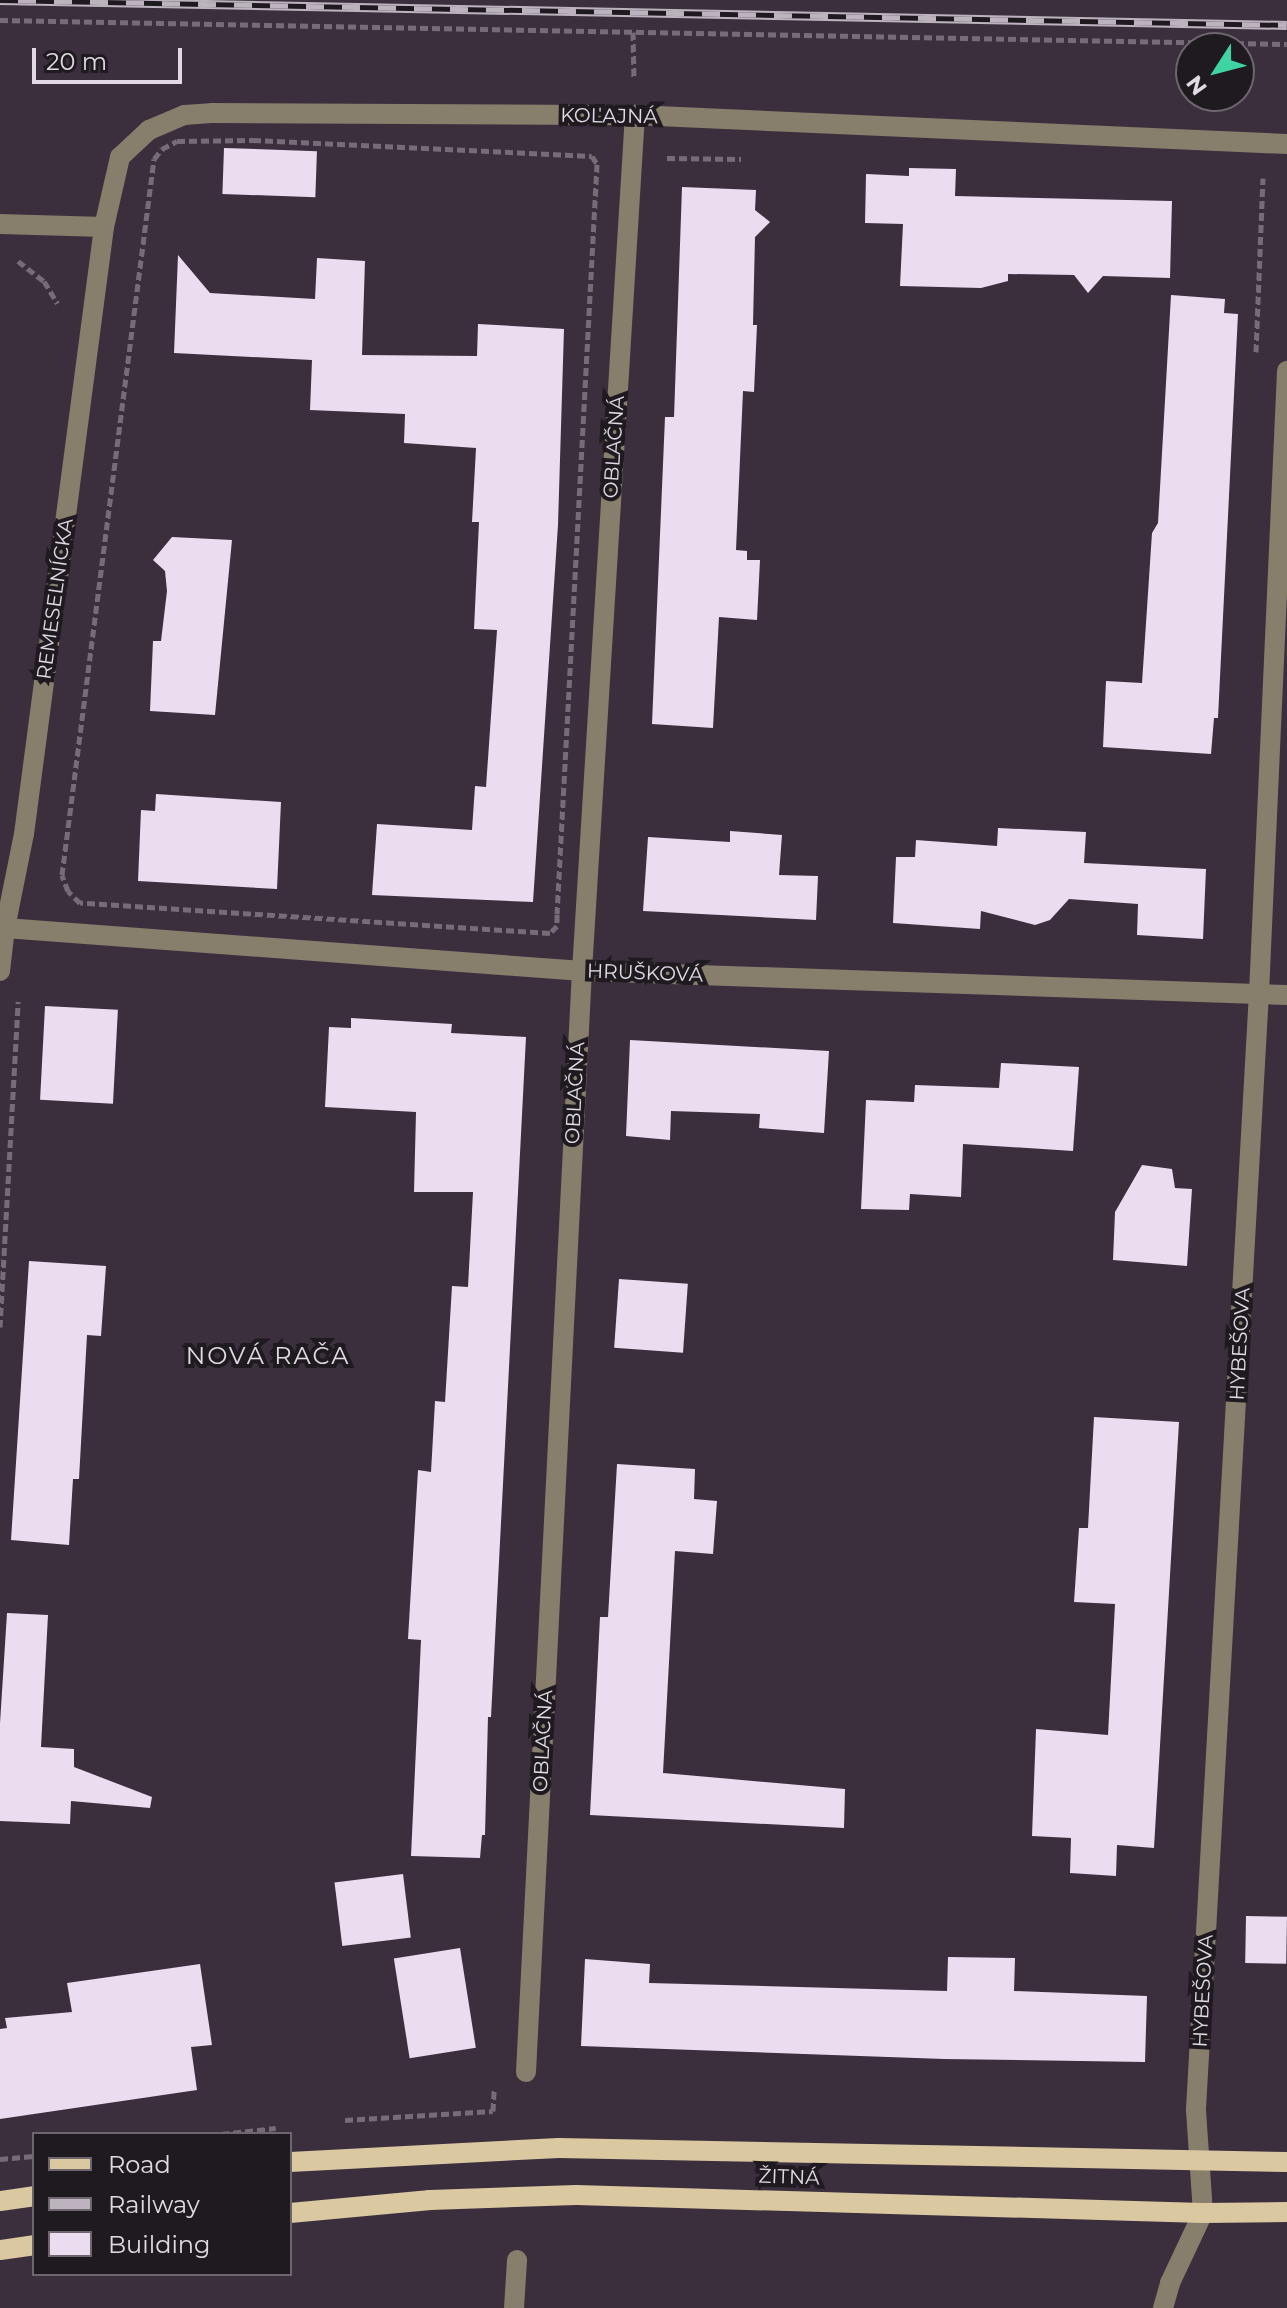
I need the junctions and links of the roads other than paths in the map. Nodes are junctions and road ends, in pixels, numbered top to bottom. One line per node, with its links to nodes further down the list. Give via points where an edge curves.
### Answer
1 (635, 115): 2 (street, KOĽAJNÁ); 4 (street, KOĽAJNÁ, via 184,115 149,130 128,147 118,163); 8 (street, OBLAČNÁ)
2 (1287, 144)
3 (0, 224): 4 (street)
4 (104, 227): 6 (street, REMESELNÍCKA, via 24,834)
5 (1287, 371): 9 (street, HYBEŠOVA)
6 (5, 928): 7 (street, REMESELNÍCKA); 8 (street, HRUŠKOVÁ)
7 (0, 971)
8 (582, 971): 9 (street, HRUŠKOVÁ); 11 (street, OBLAČNÁ)
9 (1259, 993): 10 (street, HRUŠKOVÁ); 12 (street, HYBEŠOVA)
10 (1287, 995)
11 (526, 2072)
12 (1197, 2161): 13 (main road, ŽITNÁ, via 559,2148); 14 (main road, ŽITNÁ); 19 (street, HYBEŠOVA)
13 (292, 2162)
14 (1287, 2162)
15 (32, 2196): 16 (main road)
16 (0, 2201)
17 (1287, 2212): 19 (main road, ŽITNÁ)
18 (292, 2213): 19 (main road, ŽITNÁ, via 430,2200 576,2195)
19 (1203, 2213): 24 (street)
20 (32, 2245): 21 (main road)
21 (0, 2250)
22 (517, 2260): 23 (street)
23 (514, 2308)
24 (1163, 2308)

